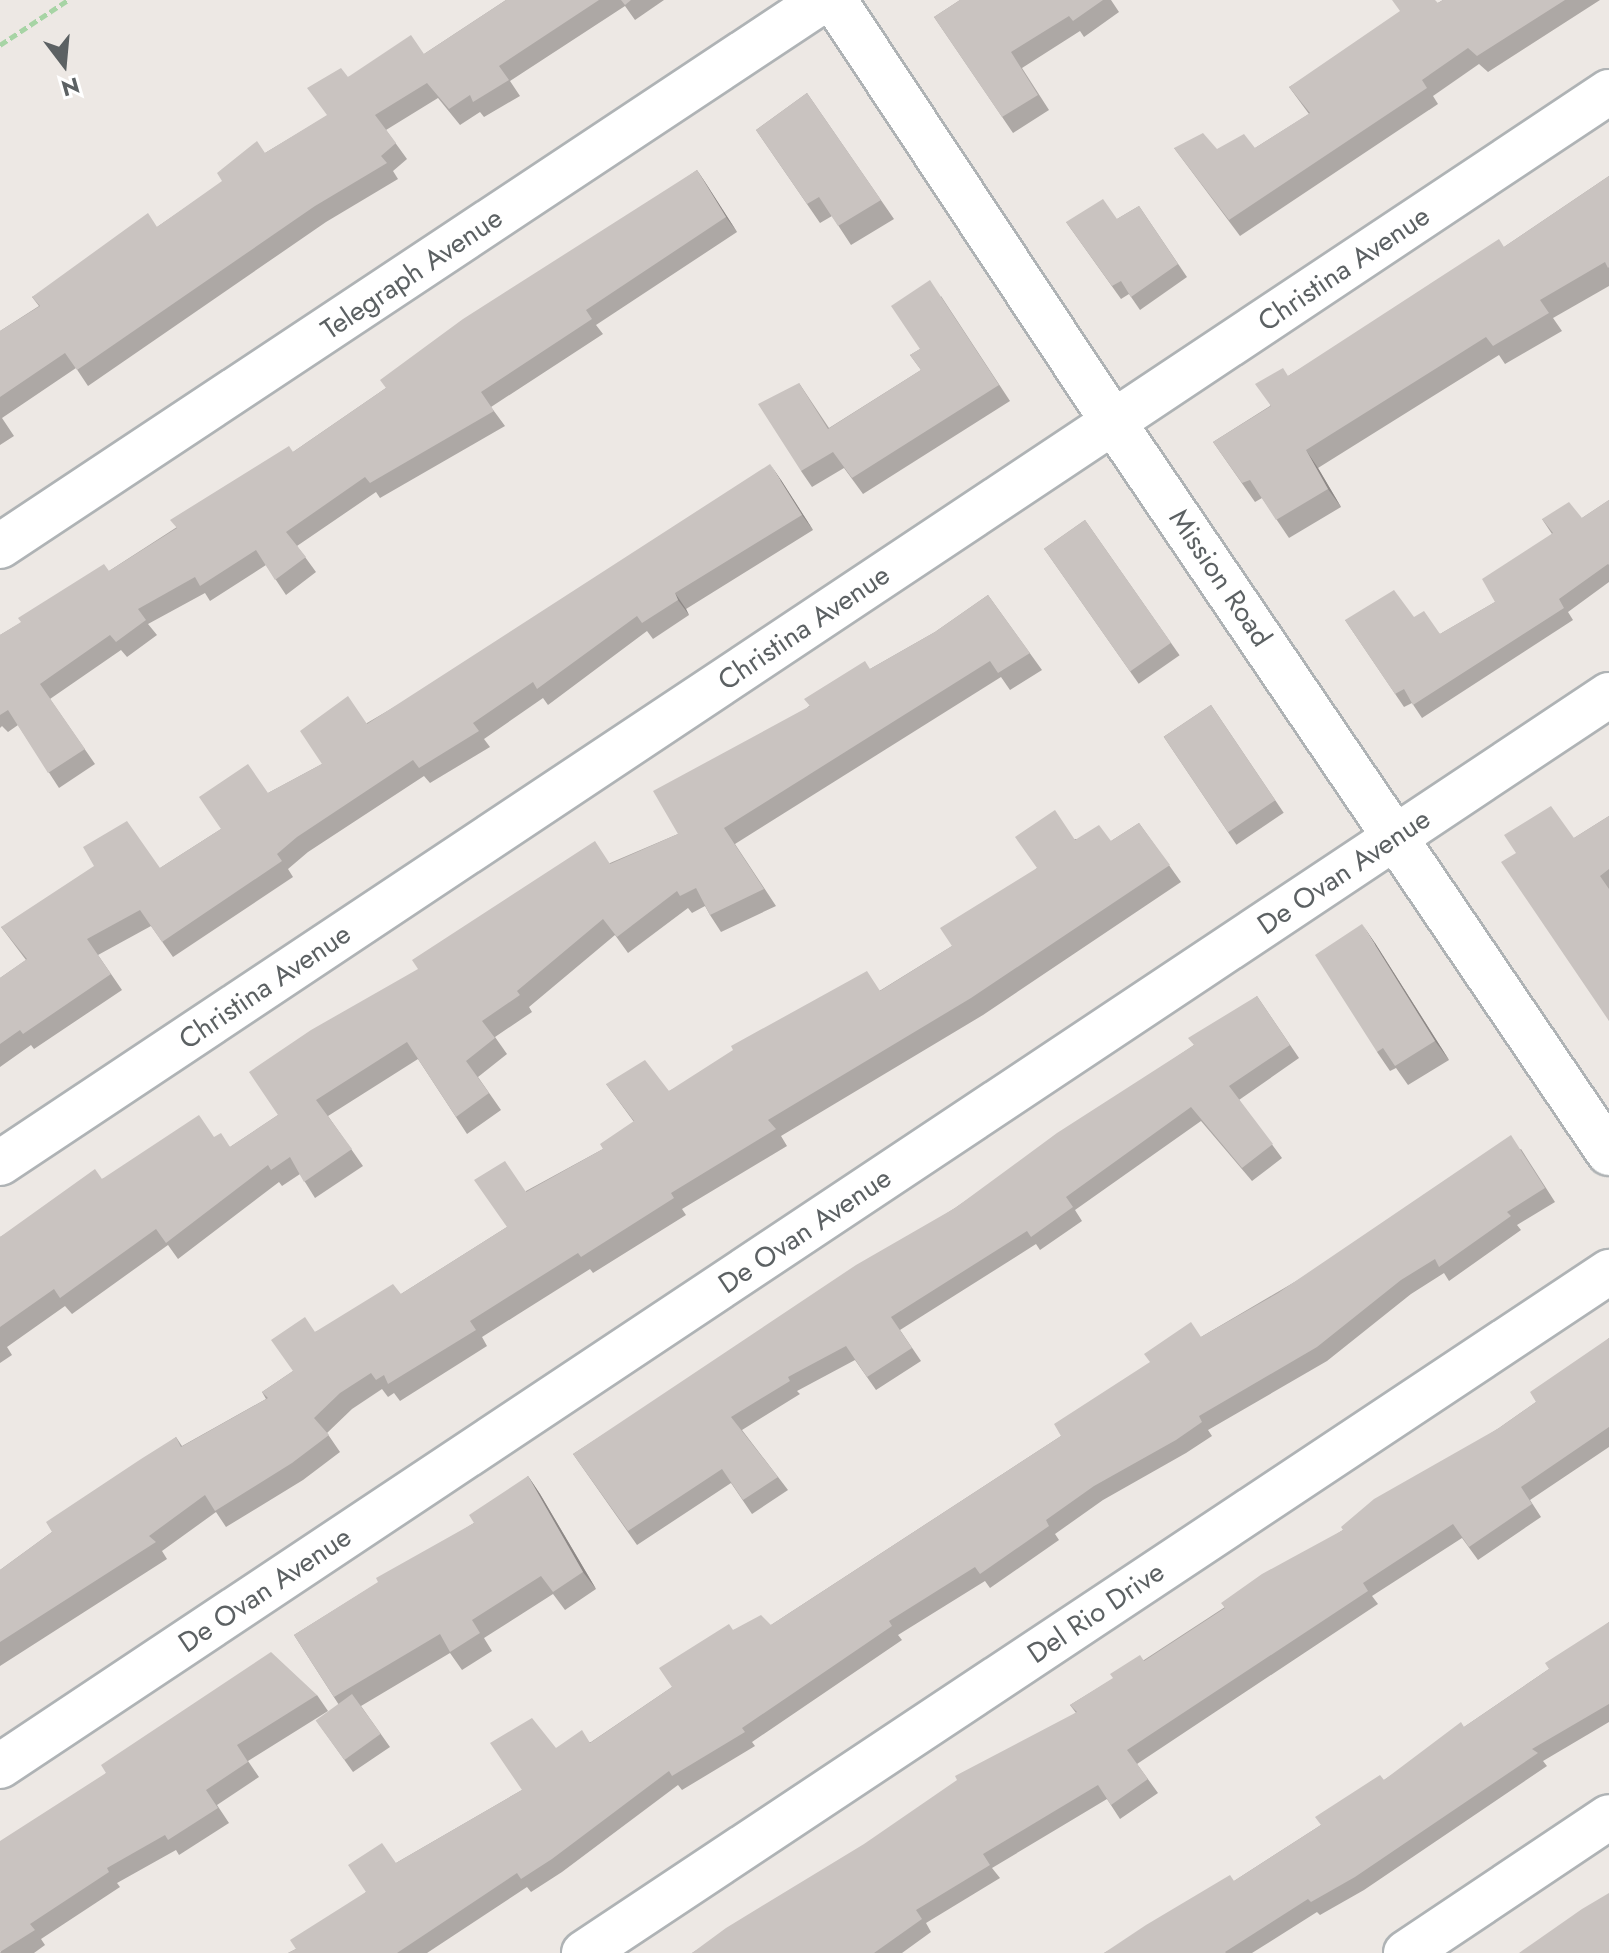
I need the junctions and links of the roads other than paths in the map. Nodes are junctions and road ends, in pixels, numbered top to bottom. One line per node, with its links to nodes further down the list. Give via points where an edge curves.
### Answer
1 (823, 0): 5 (street, Telegraph Avenue)
2 (834, 0): 4 (street, Mission Road)
3 (1609, 92): 4 (street, Christina Avenue)
4 (1114, 423): 7 (street, Mission Road); 9 (street, Christina Avenue)
5 (0, 546)
6 (1609, 695): 7 (street, De Ovan Avenue)
7 (1397, 837): 8 (street, Mission Road); 11 (street, De Ovan Avenue)
8 (1609, 1153)
9 (0, 1163)
10 (1609, 1272): 13 (street, Del Rio Drive)
11 (0, 1766)
12 (1609, 1817): 14 (street)
13 (584, 1953)
14 (1406, 1953)

